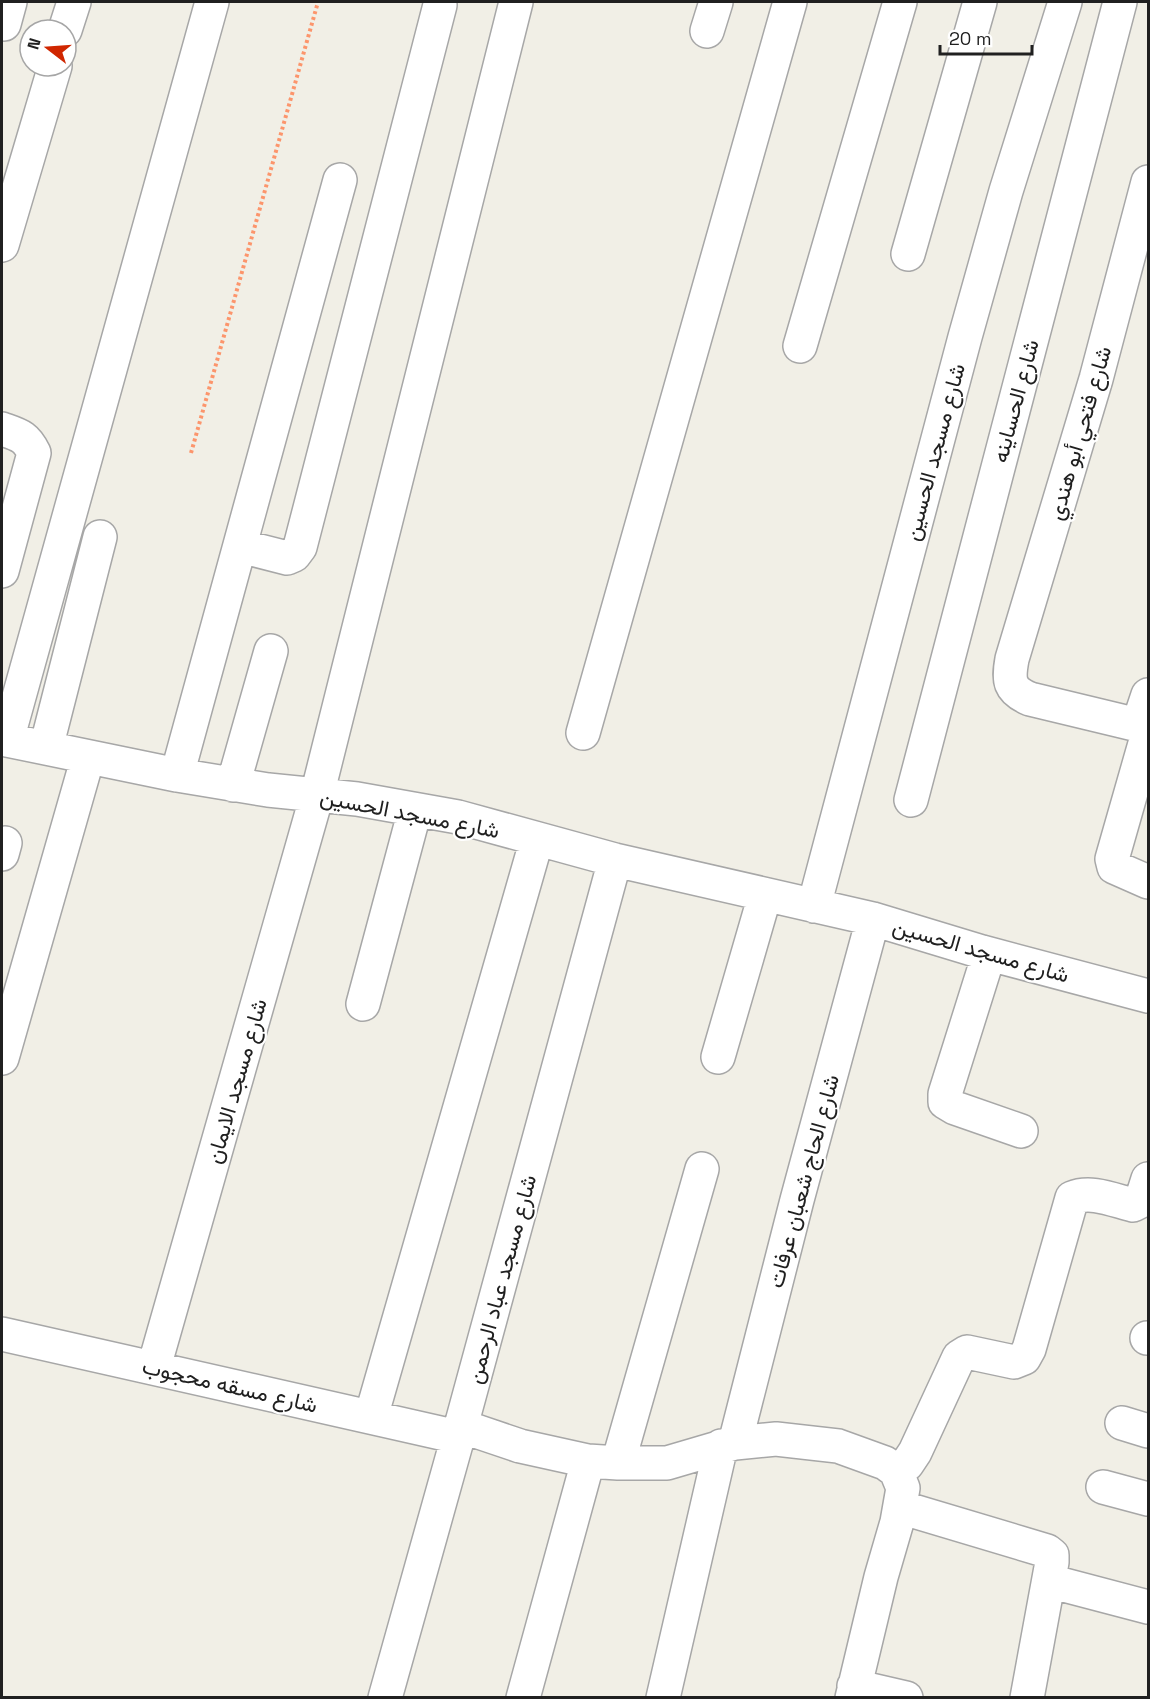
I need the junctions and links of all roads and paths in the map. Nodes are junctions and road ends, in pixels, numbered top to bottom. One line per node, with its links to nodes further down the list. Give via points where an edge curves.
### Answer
1 (74, 2): 11 (street)
2 (212, 2): 26 (street)
3 (318, 2): 19 (path)
4 (516, 2): 31 (street, شارع مسجد الايمان)
5 (790, 2): 25 (street)
6 (900, 2): 17 (street)
7 (980, 2): 16 (street)
8 (1065, 2): 38 (street, شارع مسجد الحسين, via 959,357)
9 (1120, 2): 32 (street, شارع الحساينه)
10 (440, 5): 21 (street, via 300,547 287,558)
11 (69, 18)
12 (51, 78): 15 (street)
13 (340, 180): 21 (street)
14 (1149, 182): 24 (street, شارع فتحي أبو هندي, via 1096,379 1011,659 1011,683 1017,694)
15 (2, 245)
16 (908, 254)
17 (800, 346)
18 (2, 429): 22 (street, via 28,441 34,453)
19 (192, 453)
20 (100, 537): 27 (street)
21 (240, 546): 29 (street)
22 (2, 571)
23 (272, 651): 30 (street)
24 (1146, 720): 36 (street, via 1112,859 1114,867)
25 (583, 733)
26 (4, 740): 27 (street, شارع مسجد الحسين)
27 (46, 748): 28 (street, شارع مسجد الحسين)
28 (88, 757): 29 (street, شارع مسجد الحسين); 44 (street)
29 (177, 775): 30 (street, شارع مسجد الحسين)
30 (233, 785): 31 (street, شارع مسجد الحسين)
31 (317, 795): 33 (street, شارع مسجد الحسين); 49 (street, شارع مسجد الايمان)
32 (911, 800)
33 (415, 810): 34 (street, شارع مسجد الحسين); 42 (street)
34 (537, 839): 35 (street, شارع مسجد الحسين); 50 (street)
35 (615, 860): 37 (street, شارع مسجد الحسين); 51 (street, شارع مسجد عباد الرحمن)
36 (1149, 882)
37 (765, 895): 38 (street, شارع مسجد الحسين); 43 (street)
38 (814, 906): 39 (street, شارع مسجد الحسين)
39 (873, 919): 40 (street, شارع مسجد الحسين); 52 (street, شارع الحاج شعبان عرفات)
40 (989, 954): 41 (street, شارع مسجد الحسين); 45 (street, via 945,1102)
41 (1145, 986)
42 (363, 1004)
43 (718, 1057)
44 (2, 1058)
45 (1021, 1131)
46 (702, 1169): 53 (street)
47 (1149, 1179): 54 (street, via 1141,1201 1133,1205 1091,1194 1072,1198 1024,1358 1014,1362 967,1352 959,1357 915,1452)
48 (2, 1334): 49 (street, شارع مسقه محجوب)
49 (154, 1367): 50 (street, شارع مسقه محجوب)
50 (371, 1417): 51 (street, شارع مسقه محجوب)
51 (460, 1431): 53 (street); 61 (street, شارع مسجد عباد الرحمن)
52 (728, 1445): 53 (street, via 667,1462); 54 (street, via 776,1439 838,1446); 63 (street, شارع الحاج شعبان عرفات)
53 (603, 1462): 62 (street)
54 (896, 1471): 57 (street, via 903,1488)
55 (1103, 1487): 56 (street)
56 (1149, 1499)
57 (900, 1508): 58 (street, via 1047,1551 1052,1555); 60 (street)
58 (1049, 1581): 59 (street); 65 (street)
59 (1149, 1607)
60 (853, 1692): 64 (street)
61 (385, 1698)
62 (524, 1698)
63 (663, 1698)
64 (906, 1698)
65 (1027, 1698)

